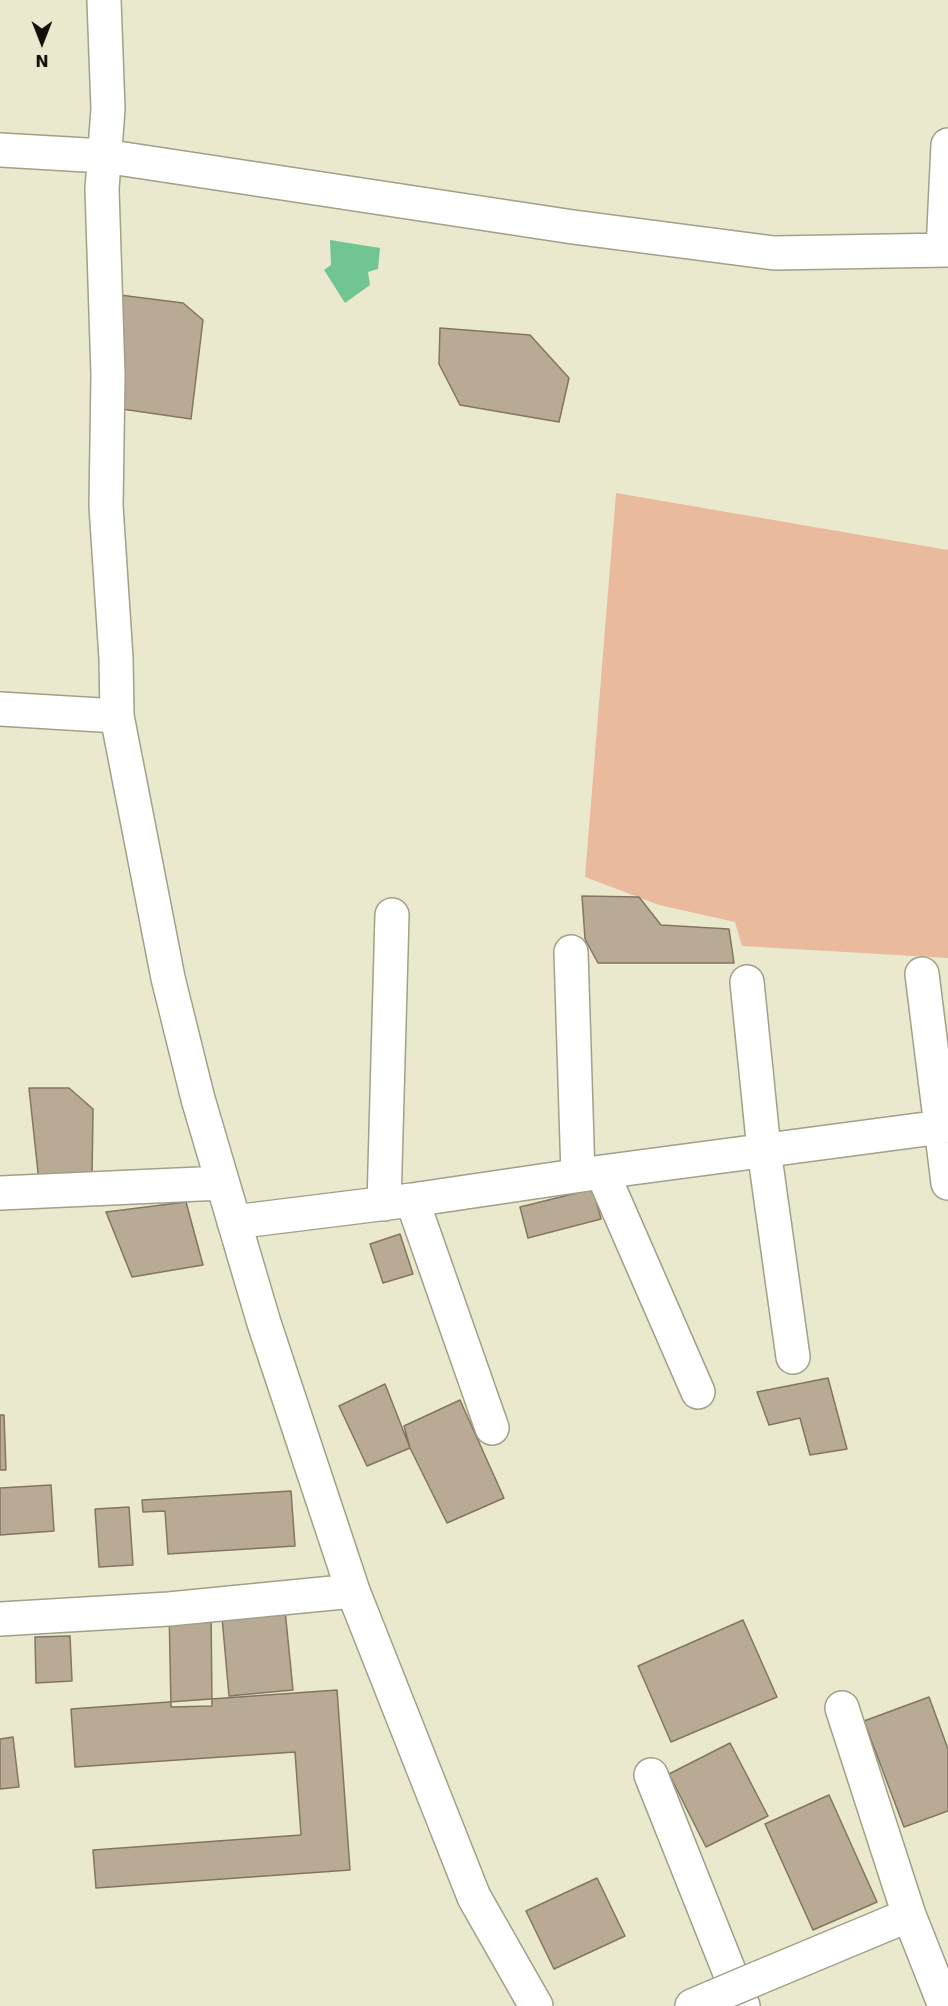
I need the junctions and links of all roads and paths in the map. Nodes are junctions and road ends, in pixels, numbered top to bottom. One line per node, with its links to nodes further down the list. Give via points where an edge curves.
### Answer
1 (104, 0): 4 (street, via 108,109)
2 (948, 145): 5 (street)
3 (0, 150): 4 (street)
4 (104, 156): 5 (street, via 561,226 774,252); 7 (street, via 106,506)
5 (945, 250)
6 (0, 709): 7 (street)
7 (117, 716): 15 (street, via 168,978)
8 (392, 915): 18 (street)
9 (571, 952): 14 (street)
10 (922, 974): 12 (street)
11 (747, 982): 13 (street)
12 (944, 1126): 13 (street); 16 (street)
13 (764, 1150): 14 (street); 20 (street)
14 (590, 1173): 18 (street); 21 (street)
15 (222, 1183): 17 (street); 19 (street)
16 (948, 1183)
17 (0, 1193)
18 (398, 1202): 19 (street); 22 (street)
19 (234, 1222): 23 (street)
20 (793, 1357)
21 (698, 1392)
22 (492, 1428)
23 (353, 1591): 24 (street, via 169,1609); 29 (street, via 474,1897)
24 (0, 1619)
25 (842, 1708): 27 (street)
26 (651, 1775): 28 (street)
27 (909, 1915): 28 (street, bridge, via 759,1978); 30 (street)
28 (716, 2003)
29 (536, 2006)
30 (945, 2006)

